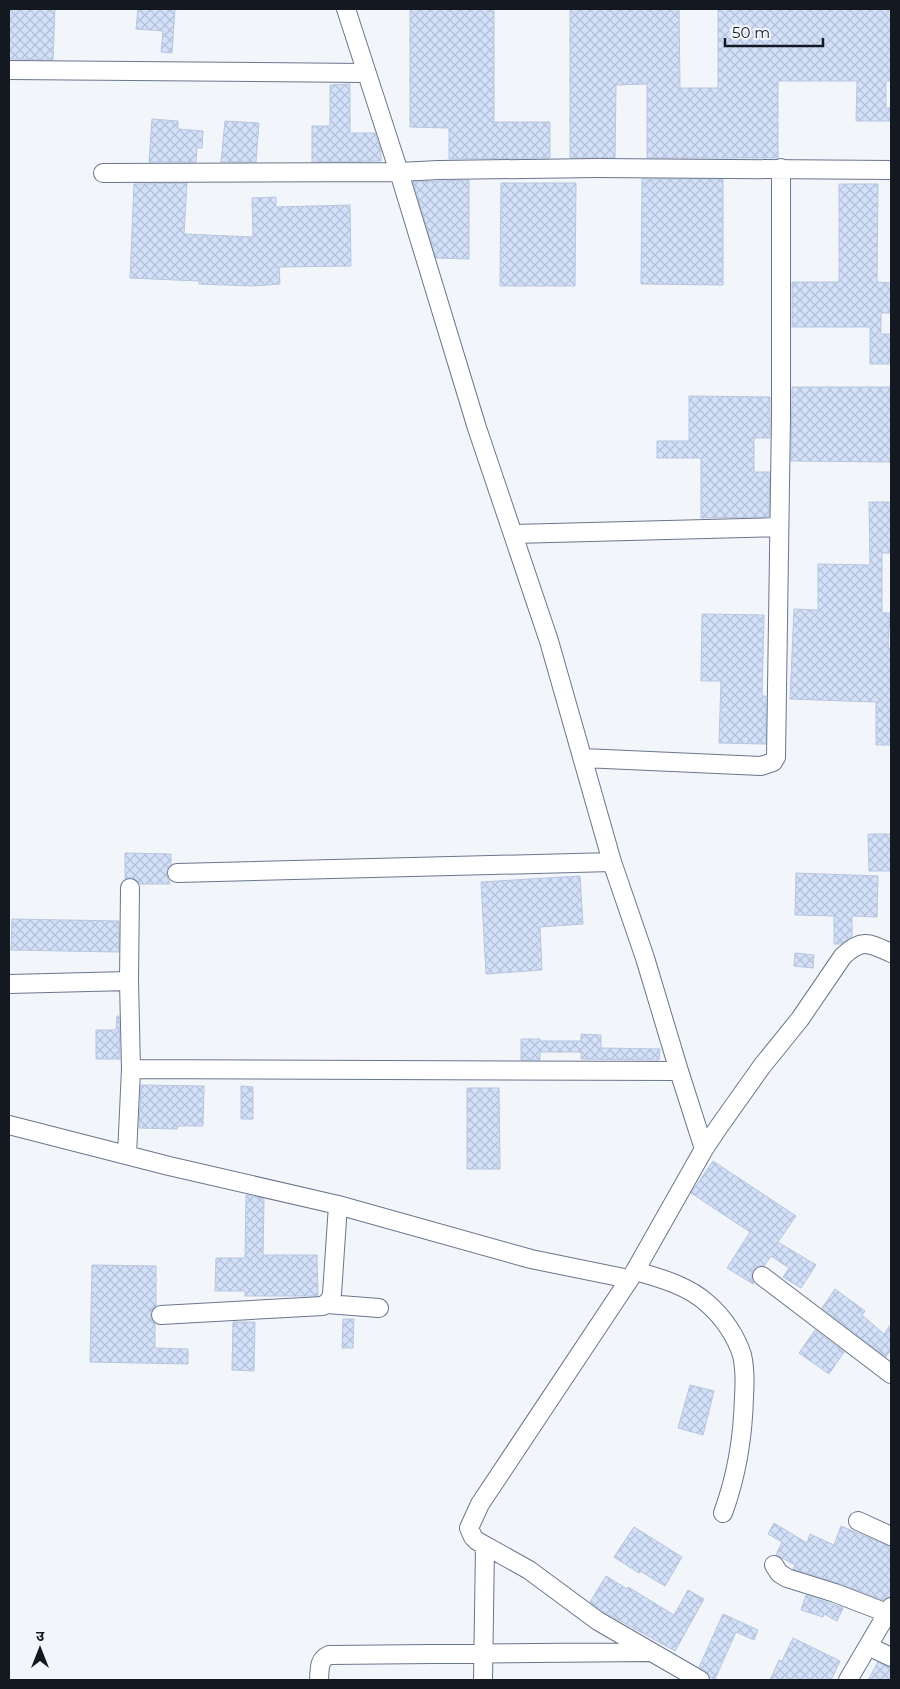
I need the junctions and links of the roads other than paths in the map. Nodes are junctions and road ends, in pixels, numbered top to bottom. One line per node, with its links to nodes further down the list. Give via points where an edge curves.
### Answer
1 (346, 9): 3 (street)
2 (9, 70): 3 (street)
3 (366, 73): 6 (street)
4 (781, 168): 5 (street); 6 (street); 8 (street)
5 (891, 170)
6 (399, 172): 7 (street); 9 (street, via 474,419)
7 (103, 173)
8 (779, 528): 9 (street); 10 (street, via 776,757 761,766)
9 (513, 534): 10 (street)
10 (583, 758): 11 (street)
11 (612, 862): 12 (street); 18 (street, via 659,1002)
12 (177, 873)
13 (130, 888): 15 (street)
14 (891, 953): 20 (street, via 868,943 859,944 843,956)
15 (129, 981): 16 (street); 17 (street)
16 (9, 984)
17 (130, 1069): 18 (street); 21 (street)
18 (678, 1071): 20 (street)
19 (9, 1125): 21 (street)
20 (704, 1149): 23 (street)
21 (127, 1155): 22 (street)
22 (338, 1205): 23 (street, via 531,1259); 25 (street, via 332,1294)
23 (632, 1275): 29 (street, via 671,1283 707,1303 722,1318 737,1342 745,1369 744,1422 738,1463); 32 (street, via 480,1504 469,1528 472,1537)
24 (762, 1276): 28 (street)
25 (327, 1304): 26 (street); 27 (street)
26 (379, 1308)
27 (161, 1315)
28 (891, 1374)
29 (723, 1513)
30 (858, 1521): 31 (street)
31 (891, 1536)
32 (485, 1546): 36 (street, via 529,1570 598,1621); 37 (street)
33 (774, 1565): 34 (street, via 787,1578)
34 (889, 1610): 35 (street)
35 (868, 1646): 38 (street); 42 (street)
36 (650, 1652): 37 (street); 41 (street)
37 (483, 1653): 39 (street, via 329,1655 320,1663); 40 (street)
38 (891, 1658)
39 (319, 1680)
40 (483, 1680)
41 (700, 1680)
42 (848, 1680)

